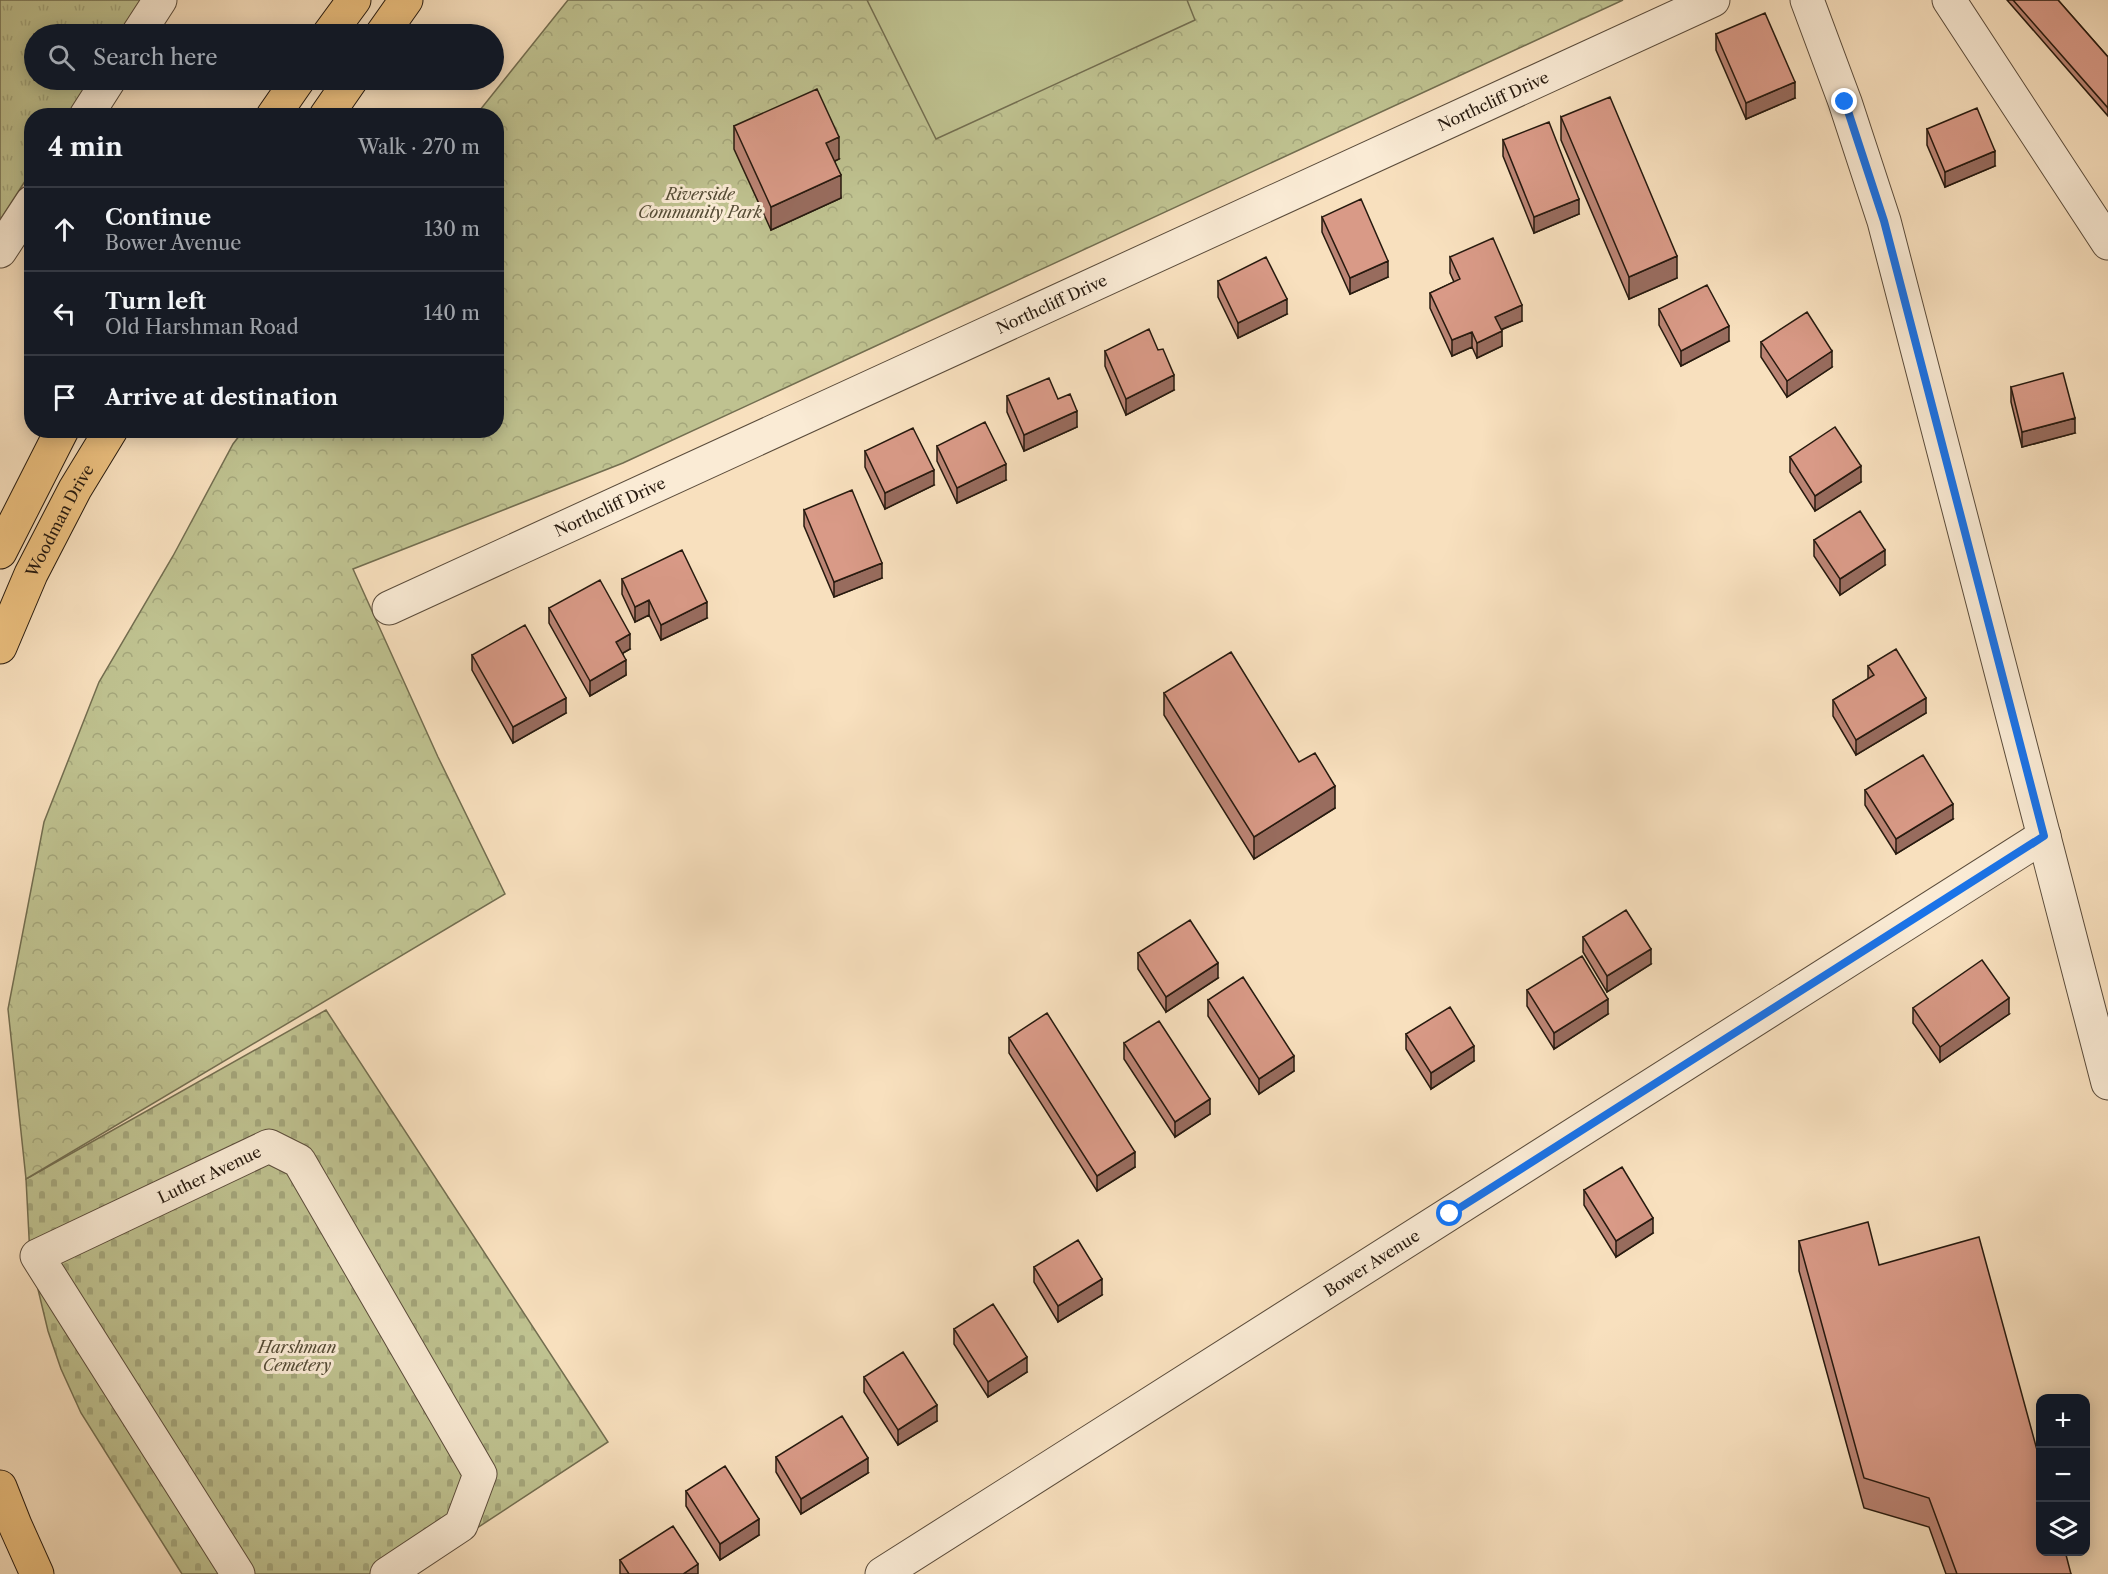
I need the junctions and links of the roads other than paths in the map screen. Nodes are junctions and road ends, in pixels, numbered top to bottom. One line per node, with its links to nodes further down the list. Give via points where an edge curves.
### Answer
1 (160, 0): 7 (street)
2 (354, 0): 8 (main road)
3 (406, 0): 9 (main road)
4 (1713, 0): 22 (street, Northcliff Drive)
5 (1807, 0): 24 (street, via 1884,221)
6 (1949, 0): 17 (street)
7 (144, 24)
8 (336, 24)
9 (389, 24)
10 (104, 90): 13 (street)
11 (291, 90): 14 (main road)
12 (344, 90): 15 (main road)
13 (92, 108)
14 (279, 108)
15 (332, 108)
16 (24, 214): 18 (street)
17 (2108, 243)
18 (0, 251)
19 (58, 438): 21 (main road)
20 (106, 438): 23 (main road, Woodman Drive, via 31,574)
21 (0, 552)
22 (389, 608)
23 (0, 647)
24 (2044, 836): 25 (street); 30 (street, Bower Avenue)
25 (2108, 1083)
26 (0, 1487): 27 (main road)
27 (38, 1574)
28 (238, 1574): 29 (street, Luther Avenue, via 37,1256 269,1146 299,1161 480,1474 461,1525)
29 (387, 1574)
30 (882, 1574)

